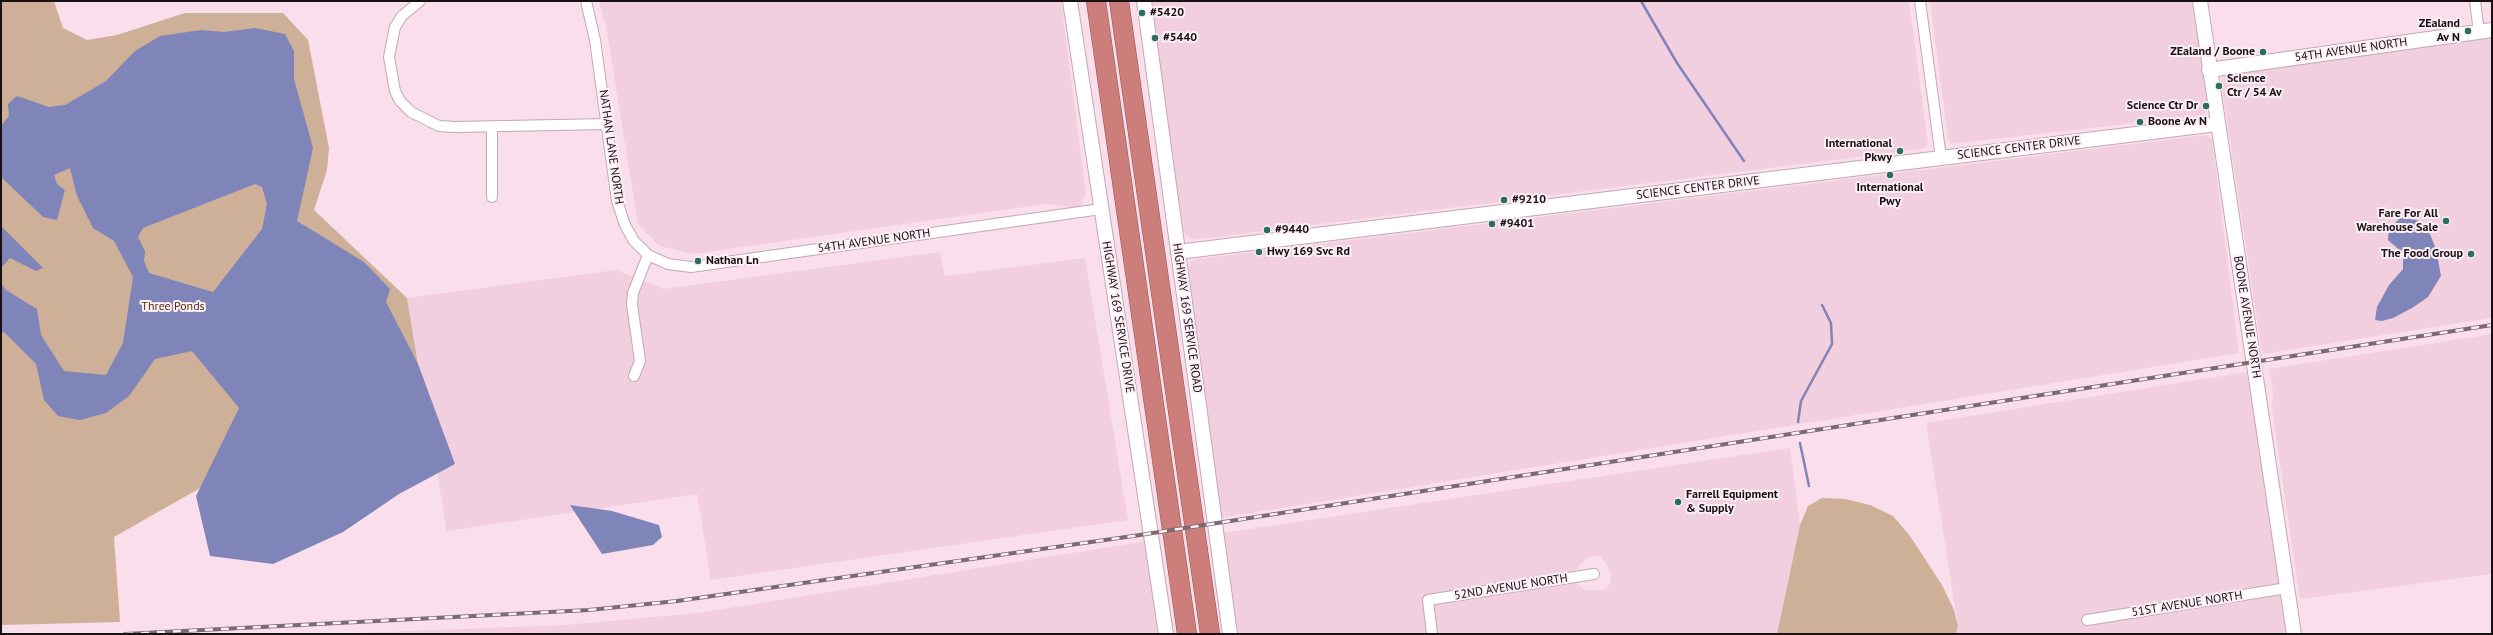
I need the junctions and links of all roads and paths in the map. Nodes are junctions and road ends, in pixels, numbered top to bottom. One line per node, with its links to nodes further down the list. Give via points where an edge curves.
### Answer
1 (420, 1): 14 (street, via 402,16 390,44 390,70 400,102 411,112 439,126)
2 (586, 1): 12 (street, NATHAN LANE NORTH, via 595,40)
3 (1070, 1): 17 (street, HIGHWAY 169 SERVICE DRIVE)
4 (1096, 1): 25 (highway)
5 (1119, 1): 26 (highway)
6 (1144, 1): 18 (street, HIGHWAY 169 SERVICE ROAD)
7 (1920, 1): 15 (street)
8 (2200, 1): 11 (street, BOONE AVENUE NORTH)
9 (2475, 1): 10 (street)
10 (2486, 31): 11 (street, 54TH AVENUE NORTH)
11 (2209, 70): 13 (street, BOONE AVENUE NORTH)
12 (607, 124): 14 (street); 19 (street, NATHAN LANE NORTH, via 617,201 624,225)
13 (2217, 124): 15 (street, SCIENCE CENTER DRIVE); 22 (street, BOONE AVENUE NORTH)
14 (492, 127): 16 (street)
15 (1941, 158): 18 (street, SCIENCE CENTER DRIVE)
16 (492, 197)
17 (1101, 209): 19 (street, 54TH AVENUE NORTH, via 691,267 668,264); 24 (street, HIGHWAY 169 SERVICE DRIVE)
18 (1178, 252): 27 (street, HIGHWAY 169 SERVICE ROAD)
19 (648, 256): 20 (street, via 633,293 632,304 640,361)
20 (634, 376)
21 (1594, 574): 28 (street, 52ND AVENUE NORTH, via 1428,600)
22 (2287, 588): 23 (street, 51ST AVENUE NORTH); 29 (street, BOONE AVENUE NORTH)
23 (2087, 620)
24 (1166, 634)
25 (1187, 634)
26 (1210, 634)
27 (1230, 634)
28 (1432, 634)
29 (2294, 634)

